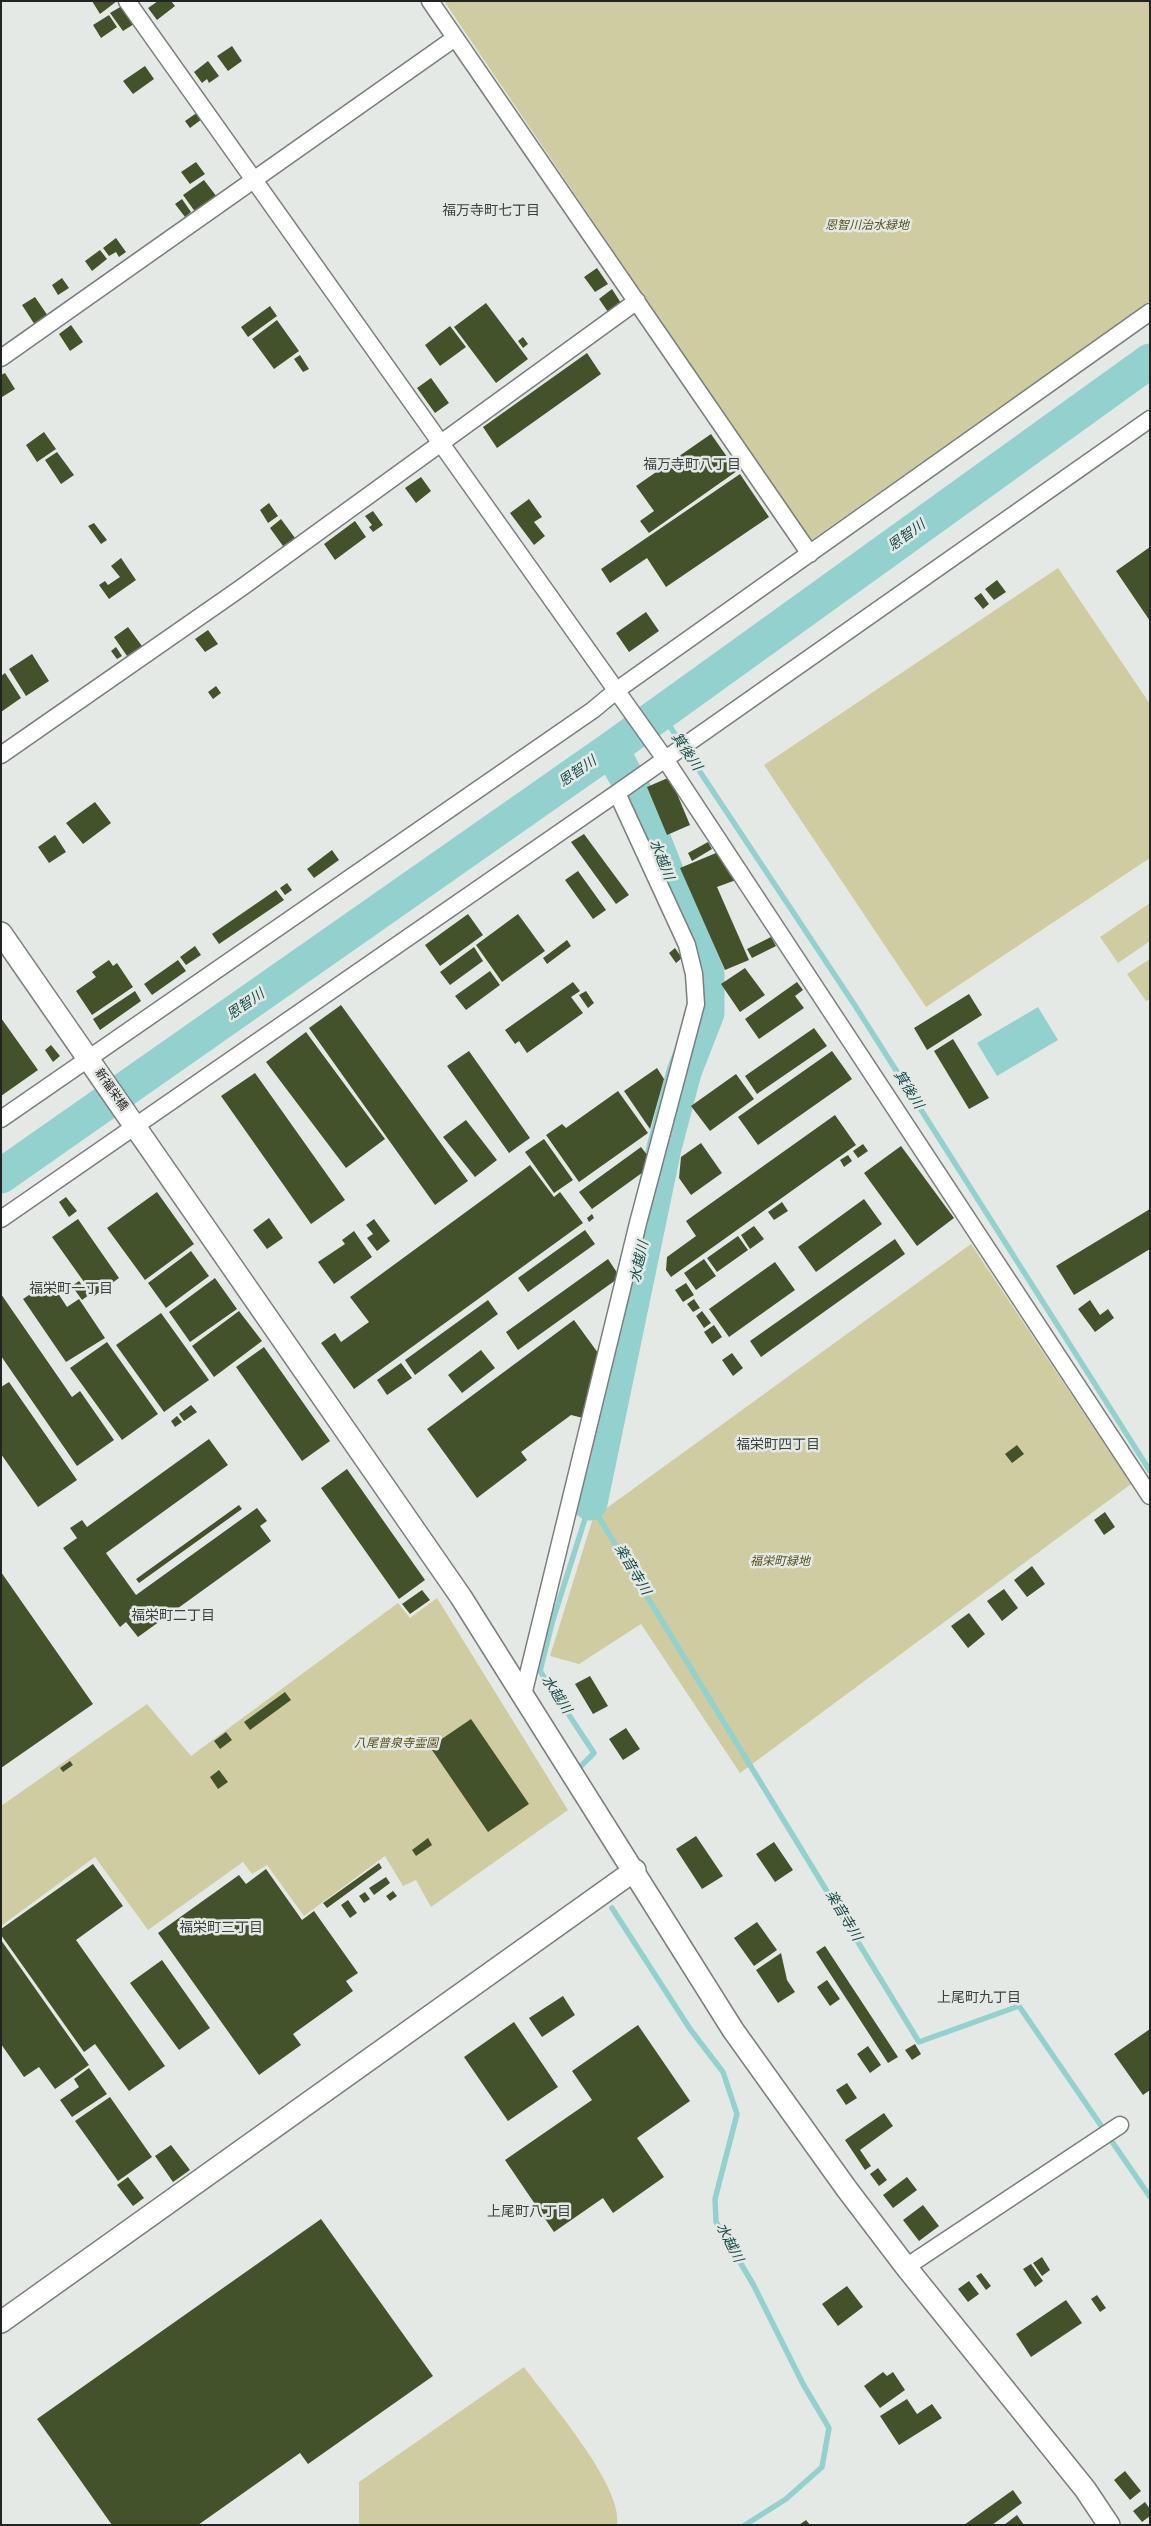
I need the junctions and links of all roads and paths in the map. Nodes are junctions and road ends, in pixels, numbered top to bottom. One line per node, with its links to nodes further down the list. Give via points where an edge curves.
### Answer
1 (127, 1): 4 (street)
2 (430, 1): 3 (street)
3 (455, 38): 4 (street); 5 (street)
4 (252, 180): 7 (street); 9 (street)
5 (637, 301): 9 (street); 10 (street)
6 (1150, 312): 10 (street)
7 (1, 358)
8 (1150, 419): 12 (street, via 705,730)
9 (441, 442): 11 (street); 13 (street, via 241,588)
10 (810, 554): 11 (street)
11 (619, 693): 12 (street); 16 (street)
12 (661, 754): 14 (street, via 639,777); 20 (street)
13 (1, 755)
14 (619, 791): 18 (street); 21 (street, via 687,945 694,974 696,1004 641,1213)
15 (1, 933): 16 (street, 新福栄橋)
16 (91, 1061): 17 (street); 18 (street, 新福栄橋)
17 (1, 1119)
18 (132, 1121): 19 (street); 21 (street, 新福栄橋, via 456,1589)
19 (1, 1219)
20 (1150, 1496)
21 (523, 1695): 22 (street, 新福栄橋)
22 (635, 1870): 24 (street, 新福栄橋, via 734,2030); 25 (street)
23 (1120, 2126): 24 (street)
24 (906, 2267): 26 (street, 新福栄橋, via 1085,2489)
25 (1, 2322)
26 (1110, 2525)

